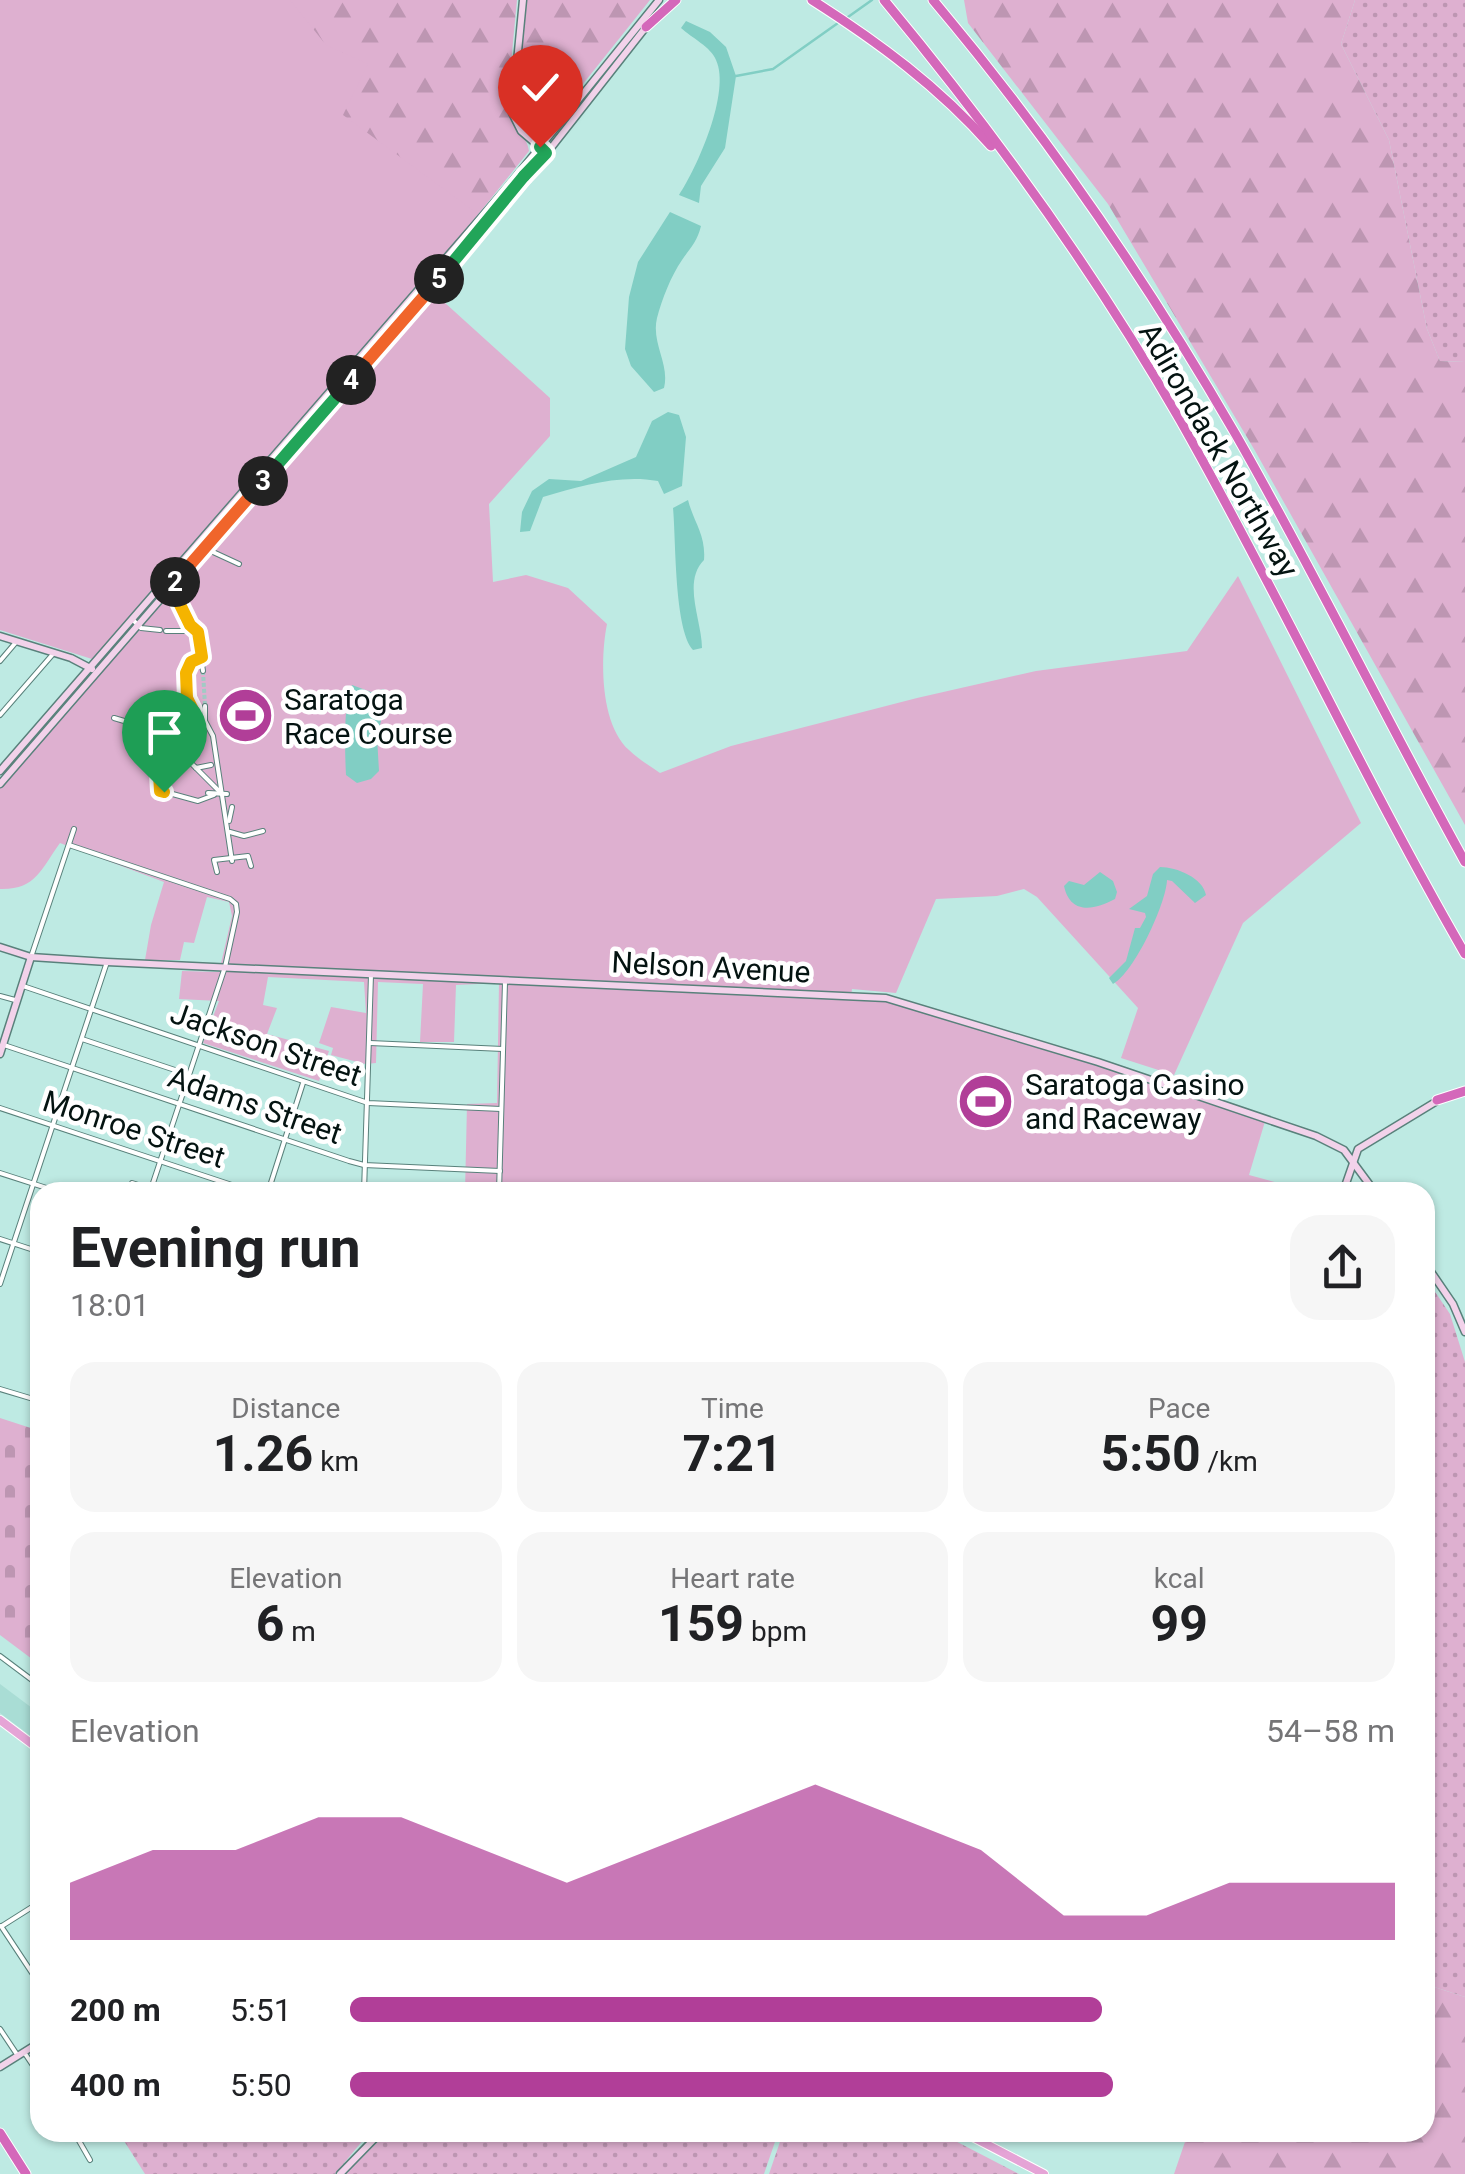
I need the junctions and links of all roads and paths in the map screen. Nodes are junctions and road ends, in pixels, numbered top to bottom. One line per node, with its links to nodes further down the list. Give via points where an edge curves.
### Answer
1 (523, 0): 8 (street, via 512,112 521,131)
2 (659, 0): 8 (street)
3 (673, 0): 7 (highway)
4 (812, 0): 9 (highway, via 934,88)
5 (884, 0): 9 (highway, Adirondack Northway)
6 (933, 0): 41 (highway, Adirondack Northway, via 1018,104 1176,335)
7 (646, 28): 8 (street)
8 (543, 150): 12 (street); 13 (street)
9 (1027, 187): 45 (highway, Adirondack Northway, via 1179,418)
10 (213, 552): 11 (street)
11 (239, 564)
12 (171, 586): 13 (street); 14 (street, via 190,625)
13 (135, 622): 14 (street, via 163,631); 20 (street)
14 (201, 631): 18 (street)
15 (0, 636): 16 (street)
16 (17, 641): 17 (street); 19 (street)
17 (54, 654): 20 (street); 23 (street)
18 (202, 657): 21 (street); 27 (street, via 186,673)
19 (0, 661)
20 (93, 670): 31 (street); 32 (street)
21 (202, 671)
22 (205, 706): 25 (street)
23 (0, 714)
24 (114, 718): 26 (street)
25 (205, 721): 27 (street); 33 (street)
26 (156, 722): 27 (street); 28 (street)
27 (192, 722)
28 (158, 753): 30 (street, via 187,759); 33 (street, via 160,791 198,801)
29 (211, 765): 30 (street)
30 (196, 768): 33 (street)
31 (0, 771)
32 (0, 784)
33 (225, 794): 35 (street)
34 (232, 807): 35 (street)
35 (229, 822): 37 (street)
36 (74, 829): 39 (street)
37 (230, 832): 38 (street, via 260,831); 40 (street)
38 (260, 840)
39 (69, 846): 46 (street); 48 (street, via 234,902)
40 (232, 859): 42 (street, via 248,856); 43 (street, via 214,860)
41 (1465, 862)
42 (251, 866)
43 (217, 872)
44 (0, 946): 46 (street, Nelson Avenue)
45 (1465, 954)
46 (32, 957): 47 (street, Nelson Avenue); 51 (street)
47 (108, 962): 48 (street, Nelson Avenue); 54 (street)
48 (225, 968): 49 (street, Nelson Avenue); 57 (street)
49 (371, 975): 50 (street, Nelson Avenue); 56 (street)
50 (506, 980): 59 (street); 73 (street, Nelson Avenue, via 903,1000 1298,1129 1337,1145)
51 (23, 986): 53 (street); 54 (street, Jackson Street)
52 (0, 996): 53 (street)
53 (18, 1001): 58 (street)
54 (92, 1009): 55 (street); 57 (street, Jackson Street)
55 (82, 1038): 61 (street); 62 (street)
56 (370, 1043): 59 (street); 67 (street)
57 (198, 1044): 62 (street); 63 (street, Jackson Street)
58 (3, 1045): 60 (street); 61 (street, Adams Street)
59 (503, 1049): 69 (street)
60 (0, 1054)
61 (73, 1068): 66 (street, Adams Street); 70 (street)
62 (188, 1074): 66 (street)
63 (304, 1080): 67 (street, Jackson Street); 71 (street)
64 (1465, 1089): 65 (highway)
65 (1437, 1100): 73 (street, via 1367,1143)
66 (179, 1103): 71 (street, Adams Street); 72 (street)
67 (368, 1103): 69 (street, Jackson Street); 74 (street)
68 (0, 1108): 70 (street, Monroe Street)
69 (501, 1110): 75 (street)
70 (54, 1126): 72 (street, Monroe Street); 78 (street)
71 (284, 1141): 74 (street, Adams Street); 81 (street)
72 (160, 1161): 79 (street); 80 (street, Monroe Street)
73 (1352, 1162): 84 (street); 85 (street, Nelson Avenue)
74 (364, 1165): 75 (street, Adams Street); 82 (street)
75 (500, 1171): 83 (street)
76 (0, 1173): 77 (street)
77 (30, 1182)
78 (36, 1182)
79 (153, 1182)
80 (223, 1182)
81 (271, 1182)
82 (364, 1182)
83 (499, 1182)
84 (1346, 1182)
85 (1367, 1182)
86 (30, 1198): 88 (street)
87 (0, 1239): 88 (street)
88 (14, 1244): 89 (street); 91 (street)
89 (30, 1249)
90 (1435, 1277): 92 (street)
91 (0, 1284)
92 (1465, 1332)
93 (0, 1389): 94 (street)
94 (30, 1398)
95 (0, 1656): 96 (street)
96 (30, 1678)
97 (0, 1720): 98 (main road)
98 (30, 1742)
99 (30, 1907): 100 (street)
100 (0, 1927): 101 (street)
101 (30, 1970)
102 (0, 2029): 104 (street)
103 (30, 2048): 104 (street)
104 (20, 2054): 105 (street); 106 (street)
105 (30, 2065)
106 (0, 2067)
107 (0, 2133): 112 (highway)
108 (80, 2142): 111 (street)
109 (370, 2142): 113 (street)
110 (982, 2142): 114 (main road)
111 (90, 2160)
112 (26, 2174)
113 (340, 2174)
114 (1044, 2174)

